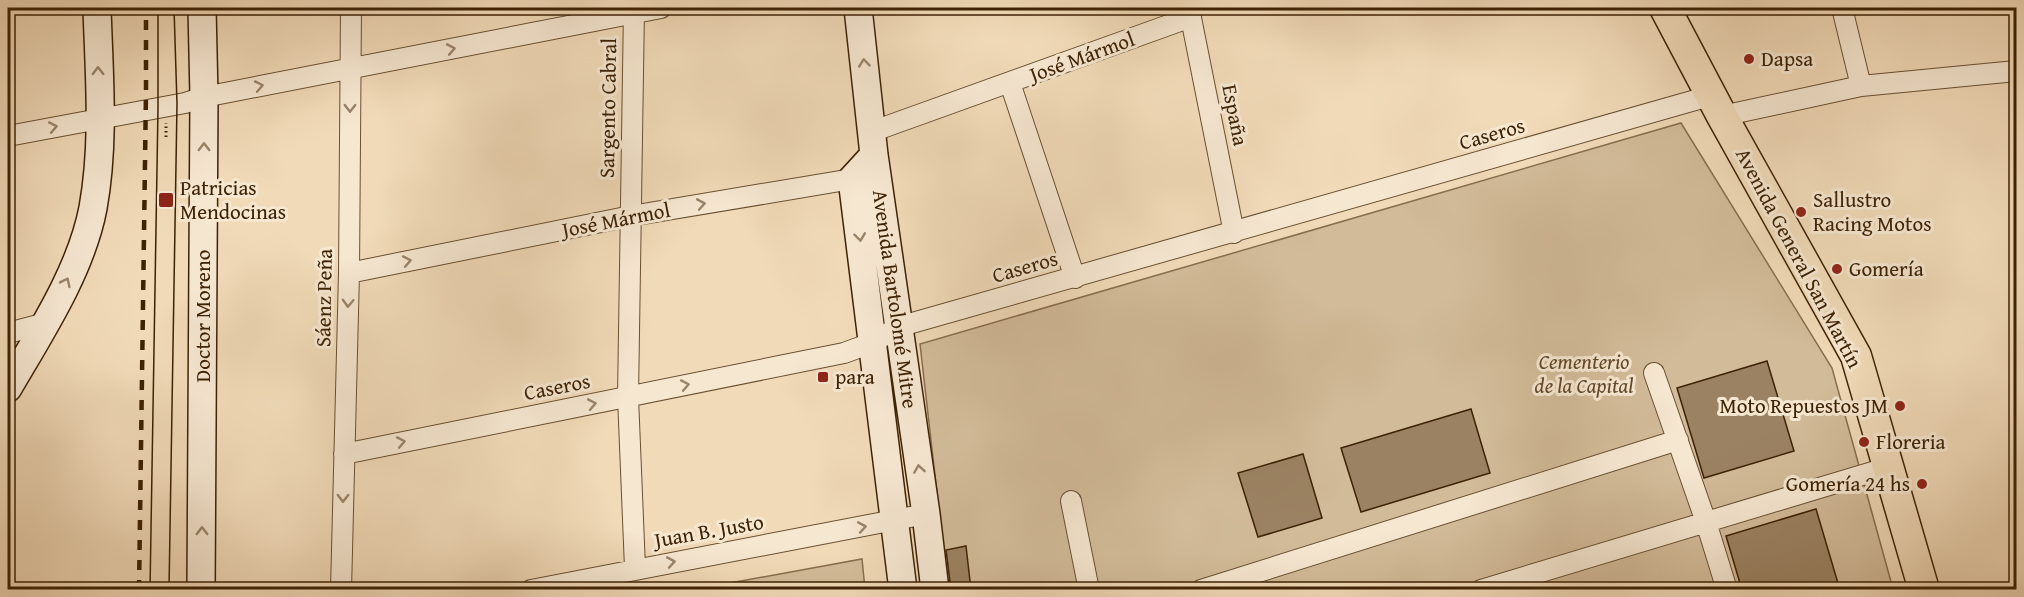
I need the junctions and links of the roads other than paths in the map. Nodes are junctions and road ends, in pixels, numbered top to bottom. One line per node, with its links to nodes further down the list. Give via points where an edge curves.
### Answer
1 (97, 8): 16 (street, one-way to 1)
2 (202, 8): 14 (street, Doctor Moreno)
3 (351, 8): 10 (street, Sáenz Peña)
4 (661, 8): 8 (street)
5 (858, 8): 18 (street, Avenida Bartolomé Mitre, one-way to 5)
6 (1665, 8): 15 (main road, Avenida General San Martín)
7 (1842, 8): 13 (street)
8 (634, 10): 10 (street, one-way to 8); 20 (street, Sargento Cabral)
9 (1190, 12): 12 (street, José Mármol); 21 (street, España)
10 (350, 69): 14 (street, one-way to 10); 22 (street, Sáenz Peña, one-way to 22)
11 (2016, 71): 13 (street, Caseros)
12 (1011, 83): 18 (street, José Mármol); 23 (street)
13 (1861, 86): 15 (street, Caseros)
14 (204, 97): 16 (street); 39 (street, Doctor Moreno, one-way to 14)
15 (1717, 105): 21 (street, Caseros); 33 (main road, Avenida General San Martín, via 1856,356)
16 (99, 118): 17 (street, one-way to 16); 24 (street, one-way to 16, via 76,262 93,209)
17 (8, 136)
18 (873, 143): 19 (street, José Mármol); 25 (street, Avenida Bartolomé Mitre)
19 (852, 178): 20 (street, José Mármol, one-way to 19); 27 (street, Avenida Bartolomé Mitre, one-way to 27)
20 (631, 216): 22 (street, José Mármol, one-way to 20); 30 (street, Sargento Cabral)
21 (1234, 233): 23 (street, Caseros)
22 (349, 273): 32 (street, Sáenz Peña, one-way to 32)
23 (1074, 278): 25 (street, Caseros)
24 (46, 323): 26 (street); 29 (street)
25 (898, 327): 27 (street, Caseros); 35 (street, Avenida Bartolomé Mitre, one-way to 25)
26 (8, 333)
27 (874, 342): 30 (street, Caseros, one-way to 27, via 844,353); 36 (street, Avenida Bartolomé Mitre)
28 (1654, 372): 31 (street)
29 (8, 388)
30 (628, 397): 32 (street, Caseros, one-way to 30); 38 (street, Sargento Cabral)
31 (1678, 440): 37 (street); 45 (street)
32 (344, 454): 40 (street, Sáenz Peña, one-way to 40)
33 (1889, 467): 37 (street); 48 (main road, Avenida General San Martín)
34 (1071, 501): 44 (street)
35 (926, 514): 36 (street, Juan B. Justo); 43 (street, Avenida Bartolomé Mitre)
36 (895, 521): 38 (street, Juan B. Justo, one-way to 36); 42 (street, Avenida Bartolomé Mitre)
37 (1706, 522): 46 (street); 47 (street)
38 (635, 568): 41 (street, Juan B. Justo)
39 (201, 590)
40 (341, 590)
41 (531, 590)
42 (903, 590)
43 (935, 590)
44 (1089, 590)
45 (1201, 590)
46 (1481, 590)
47 (1727, 590)
48 (1924, 590)

